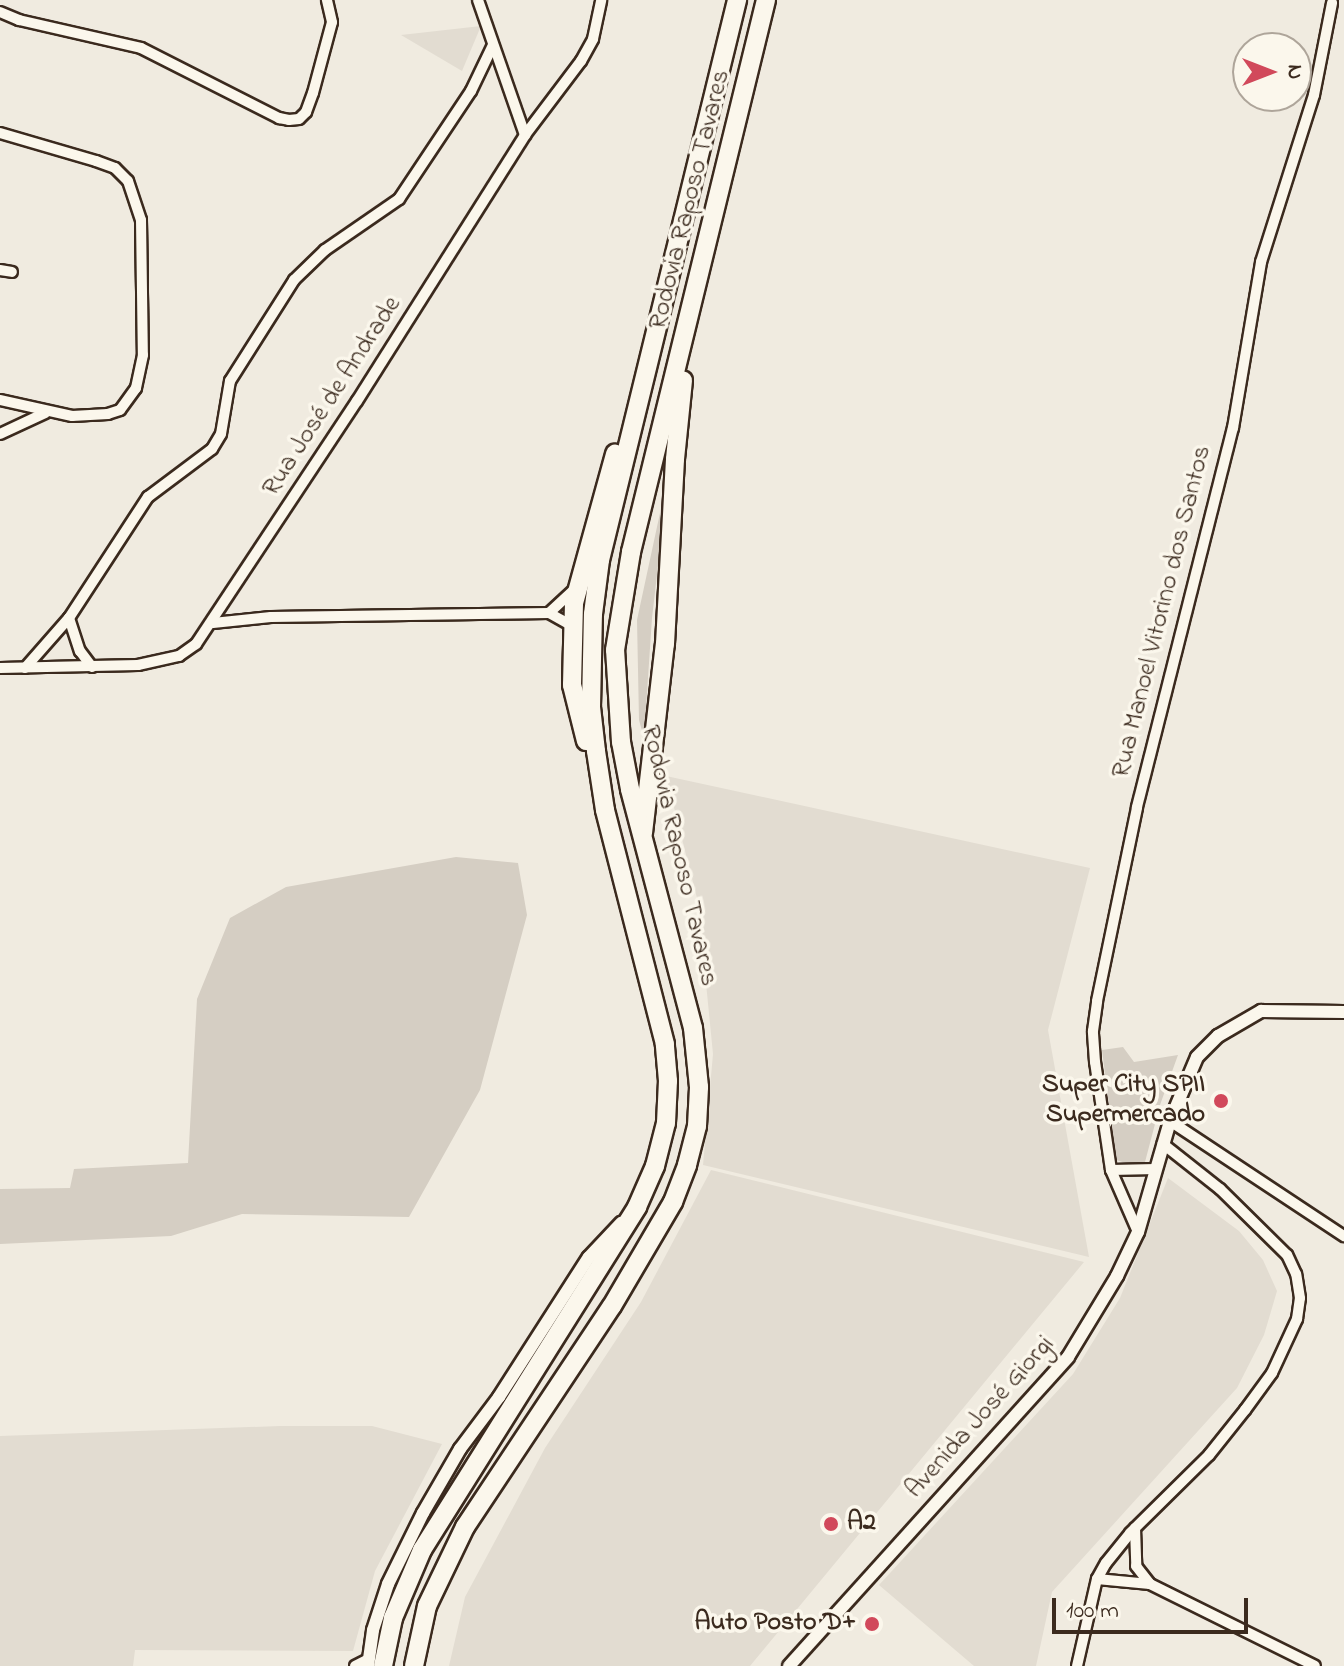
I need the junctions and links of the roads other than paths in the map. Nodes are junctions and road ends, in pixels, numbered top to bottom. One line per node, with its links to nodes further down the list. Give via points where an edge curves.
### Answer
1 (327, 0): 7 (street, via 332,22 306,112 289,120 141,48)
2 (478, 0): 8 (street)
3 (601, 0): 10 (street, Rua José de Andrade, via 593,39 581,61)
4 (737, 0): 12 (highway, Rodovia Raposo Tavares)
5 (766, 0): 11 (highway, Rodovia Raposo Tavares)
6 (1332, 3): 30 (street, Rua Manoel Vitorino dos Santos, via 1314,95 1261,262 1233,428 1137,807 1097,1001 1095,1062)
7 (0, 12)
8 (493, 45): 10 (street); 18 (street, via 471,91 399,199 325,250 294,280 230,381 221,434 212,449 148,497)
9 (0, 133): 14 (street, via 115,168 137,198 141,220 143,355 136,388 120,410 108,414)
10 (525, 135): 19 (street, Rua José de Andrade)
11 (688, 322): 25 (highway, via 665,644); 25 (highway, Rodovia Raposo Tavares, via 631,552 615,650 621,742)
12 (642, 384): 16 (highway, via 612,460); 24 (highway, Rodovia Raposo Tavares, via 600,560 593,614 591,707)
13 (0, 400): 14 (street)
14 (45, 413): 15 (street)
15 (0, 434)
16 (579, 583): 17 (street); 20 (highway)
17 (549, 613): 19 (street, via 271,617); 20 (street)
18 (69, 618): 21 (street, via 80,651); 23 (street)
19 (213, 623): 21 (street, Rua José de Andrade, via 179,656)
20 (572, 626): 24 (highway, via 572,685)
21 (92, 667): 23 (street, Rua José de Andrade)
22 (0, 668): 23 (street, Rua José de Andrade)
23 (25, 668)
24 (605, 810): 36 (highway, Rodovia Raposo Tavares, via 656,1003 667,1069 666,1123 655,1166 637,1207 422,1550)
25 (642, 839): 39 (highway, Rodovia Raposo Tavares, via 693,1028 699,1087 687,1165 673,1202 612,1306 465,1527 427,1606)
26 (1344, 1012): 27 (street, Avenida José Giorgi, via 1283,1009 1243,1020 1197,1057)
27 (1170, 1121): 28 (street, Avenida José Giorgi); 32 (street)
28 (1163, 1144): 29 (street, Avenida José Giorgi); 33 (street, via 1220,1189 1287,1255 1300,1298 1297,1319 1272,1373 1209,1455)
29 (1156, 1169): 30 (street); 31 (street, Avenida José Giorgi)
30 (1111, 1170): 31 (street, Rua Manoel Vitorino dos Santos)
31 (1138, 1232): 37 (street, Avenida José Giorgi, via 1068,1357)
32 (1344, 1236)
33 (1135, 1528): 34 (street); 35 (street, via 1136,1566)
34 (1097, 1579): 35 (street); 40 (street)
35 (1150, 1584): 41 (street)
36 (373, 1664): 38 (street)
37 (791, 1665)
38 (355, 1666)
39 (414, 1666)
40 (1077, 1666)
41 (1315, 1666)

